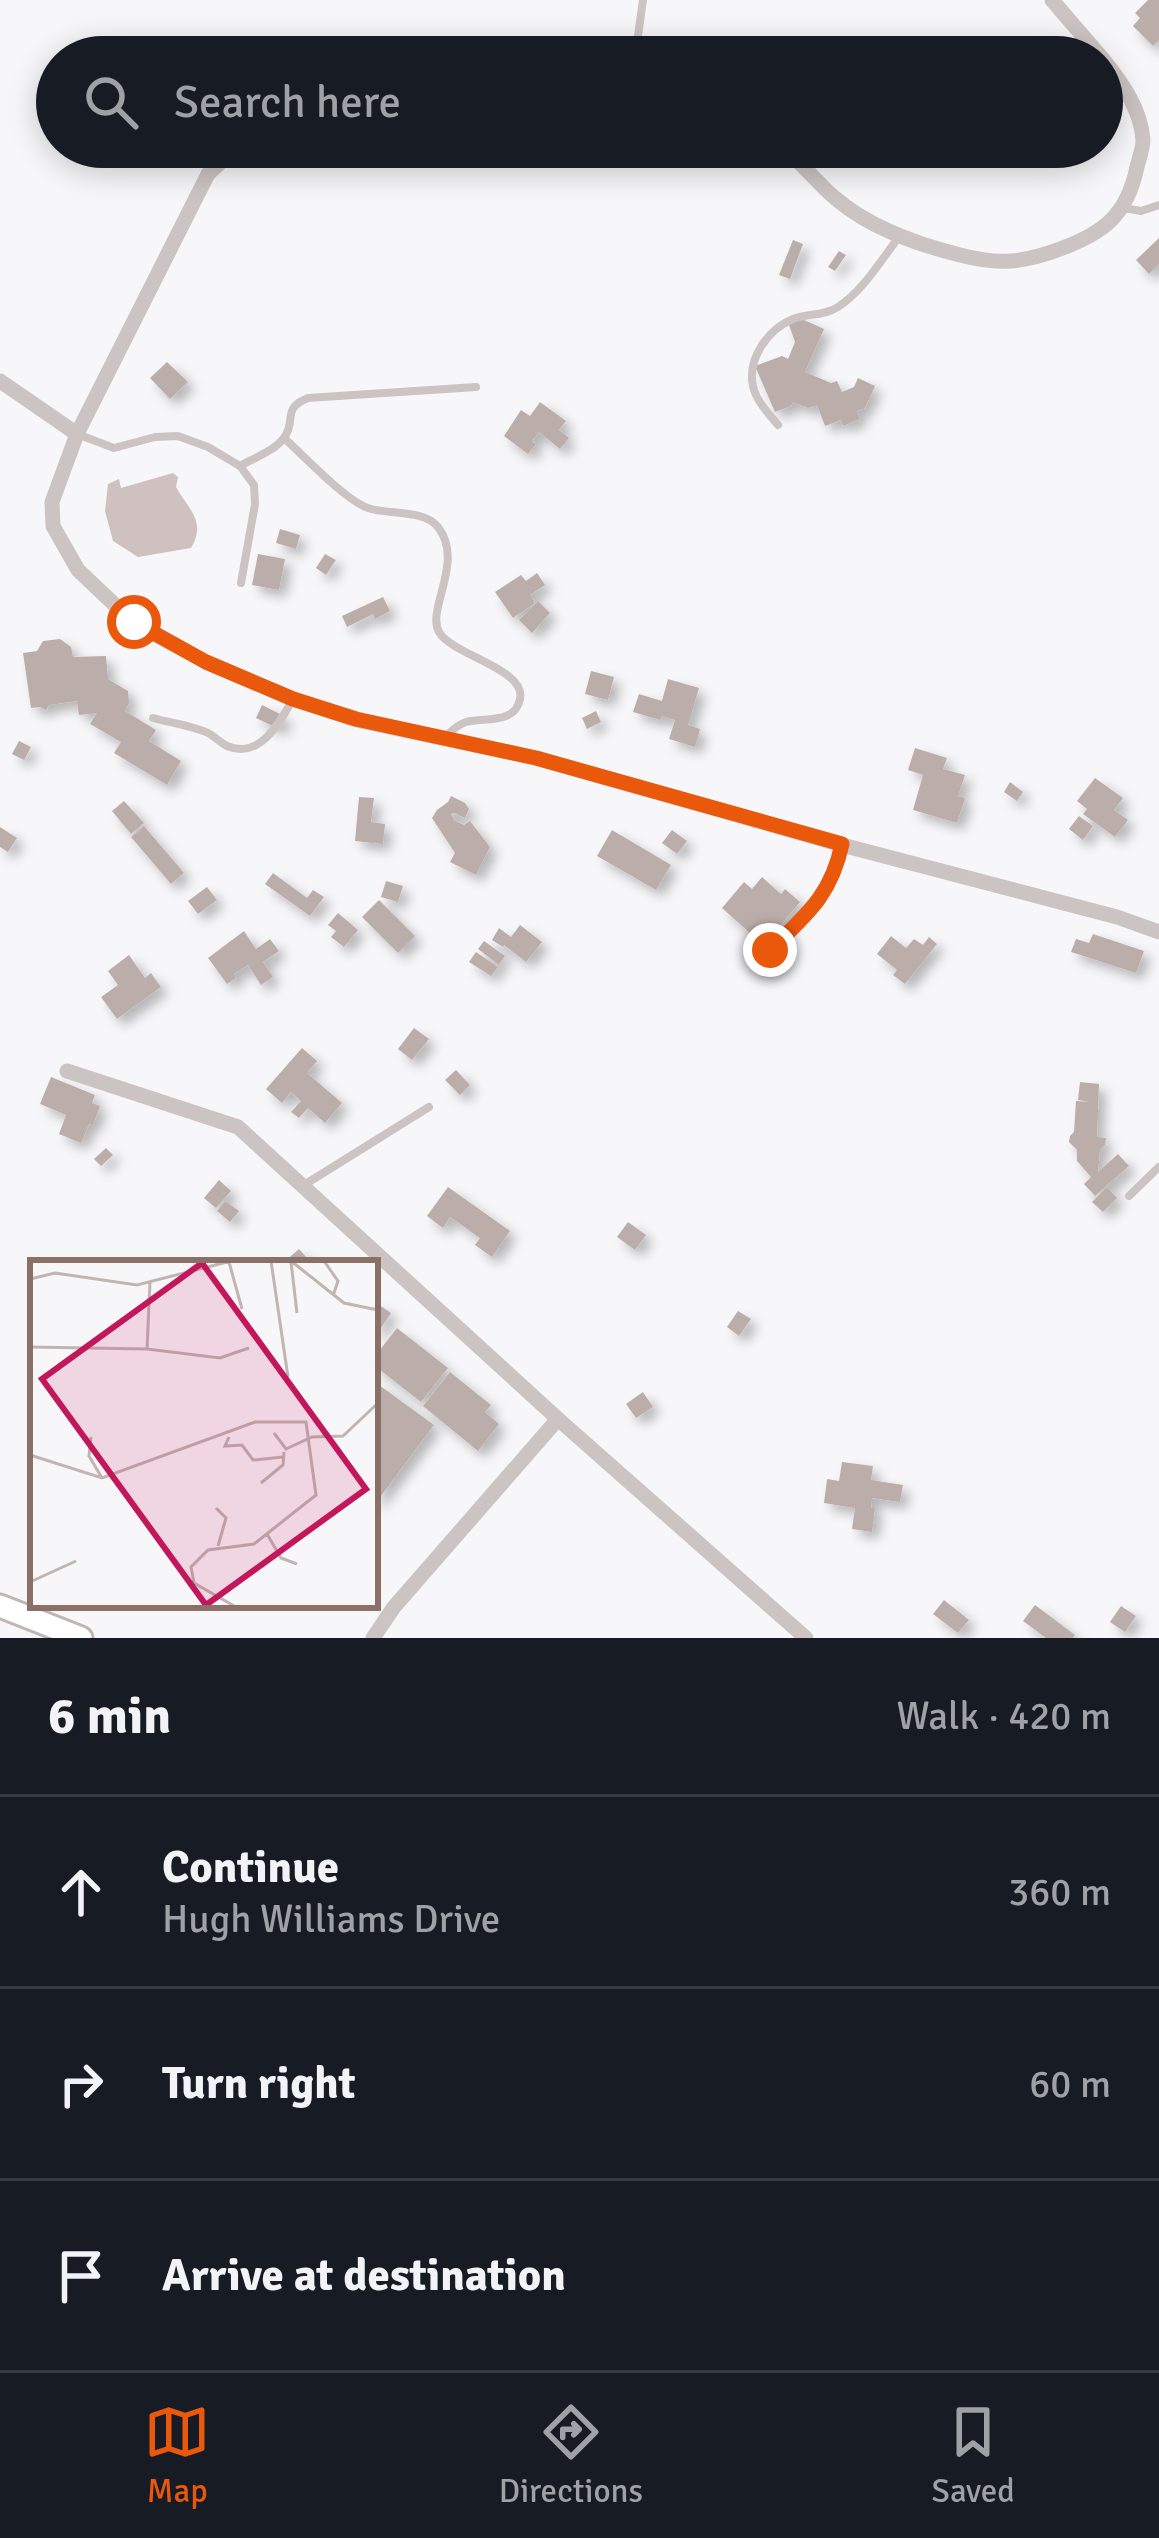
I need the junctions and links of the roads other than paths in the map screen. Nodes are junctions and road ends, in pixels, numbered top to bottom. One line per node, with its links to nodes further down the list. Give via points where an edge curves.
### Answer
1 (643, 0): 3 (lane)
2 (1052, 0): 4 (street)
3 (638, 36)
4 (1082, 36)
5 (1123, 88): 9 (street, via 1143,142)
6 (215, 168): 14 (street)
7 (804, 168): 10 (street, via 851,210)
8 (1159, 205): 9 (lane)
9 (1122, 208): 10 (street, via 1084,240 1004,263)
10 (900, 236): 13 (lane, via 843,304 794,319 765,340 753,385)
11 (0, 381): 14 (street)
12 (476, 387): 15 (lane, via 308,398 290,411)
13 (778, 425)
14 (77, 434): 16 (lane, via 114,448 178,436); 18 (street, via 52,502 53,526 78,570 134,622)
15 (284, 438): 16 (lane); 20 (lane, via 352,499 438,527 448,546 440,634 506,673 520,691 512,712 464,722)
16 (241, 466): 17 (lane, via 255,504)
17 (241, 584)
18 (293, 699): 19 (lane, via 274,730 252,746 225,745); 20 (street)
19 (153, 718)
20 (444, 738): 21 (street)
21 (842, 844): 22 (street); 23 (lane, via 830,886)
22 (1159, 932)
23 (770, 950)
24 (67, 1071): 27 (street, via 238,1127)
25 (429, 1107): 27 (lane)
26 (1159, 1167): 28 (lane)
27 (303, 1186): 29 (street)
28 (1129, 1196)
29 (558, 1419): 32 (street); 33 (street)
30 (0, 1606): 31 (street)
31 (81, 1638)
32 (373, 1638)
33 (806, 1638)

